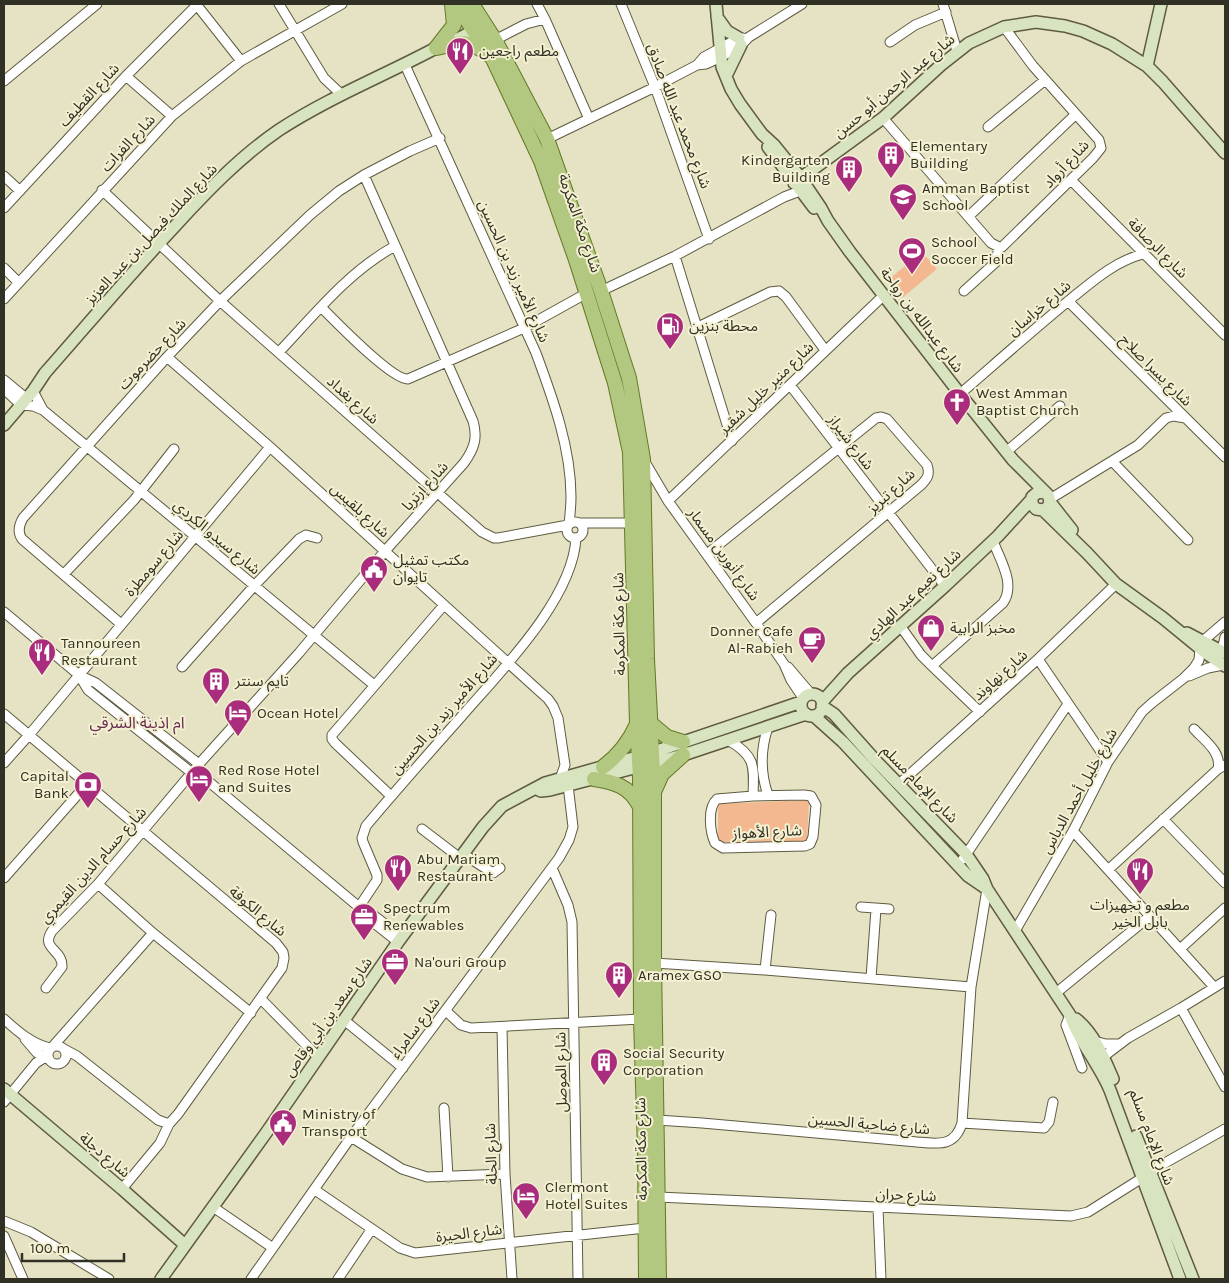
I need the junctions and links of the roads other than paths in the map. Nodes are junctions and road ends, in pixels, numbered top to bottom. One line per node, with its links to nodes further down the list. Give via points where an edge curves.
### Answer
1 (96, 4): 32 (street)
2 (197, 4): 25 (street); 28 (street, شارع القطيف)
3 (279, 4): 17 (street)
4 (342, 4): 17 (street, شارع الفرات)
5 (454, 4): 15 (main road, شارع مكة المكرمة); 21 (main road, via 454,25)
6 (472, 4): 15 (main road, شارع مكة المكرمة)
7 (537, 4): 14 (street)
8 (621, 4): 33 (street, شارع محمد عبد الله صادق)
9 (716, 4): 13 (street, شارع عبدالله بن رواحة)
10 (802, 4): 19 (street)
11 (1161, 4): 27 (street)
12 (946, 6): 20 (street); 22 (street)
13 (716, 16): 19 (street, via 727,31); 23 (street, شارع عبدالله بن رواحة)
14 (545, 19): 18 (street, via 526,24); 39 (street)
15 (478, 23): 18 (main road, شارع مكة المكرمة); 21 (street, شارع الملك فيصل بن عبد العزيز, via 461,38); 24 (main road, شارع مكة المكرمة)
16 (1004, 27): 22 (street, شارع عبد الرحمن أبو حسن); 27 (street, شارع عبد الرحمن أبو حسن, via 1036,22 1065,26 1112,44); 31 (street, شارع أرواد)
17 (294, 30): 25 (street, شارع الفرات); 30 (street)
18 (495, 40): 42 (main road, شارع مكة المكرمة)
19 (743, 40): 23 (street); 29 (street)
20 (890, 42)
21 (436, 48): 24 (main road, via 470,43); 26 (street, شارع الملك فيصل بن عبد العزيز)
22 (957, 51): 38 (street, شارع عبد الرحمن أبو حسن)
23 (720, 53): 29 (street, شارع عبدالله بن رواحة); 33 (street, via 704,58)
24 (493, 59): 61 (main road, شارع مكة المكرمة, via 541,161)
25 (241, 61): 37 (street, شارع الفرات)
26 (406, 65): 34 (street, شارع الملك فيصل بن عبد العزيز); 41 (street, شارع الأمير زيد بن الحسين)
27 (1147, 66): 43 (street, شارع عبد الرحمن أبو حسن)
28 (126, 76): 37 (street); 48 (street, شارع القطيف)
29 (726, 76): 47 (street, شارع عبدالله بن رواحة, via 740,104 762,134 783,154)
30 (324, 78): 34 (street); 35 (street)
31 (1045, 80): 36 (street, شارع أرواد); 40 (street)
32 (4, 81)
33 (655, 87): 39 (street); 52 (street, شارع محمد عبد الله صادق)
34 (342, 95): 35 (street, شارع الملك فيصل بن عبد العزيز)
35 (330, 101): 53 (street, شارع الملك فيصل بن عبد العزيز, via 262,143 204,195)
36 (1076, 114): 46 (street, شارع أرواد, via 1099,140 1101,148); 51 (street)
37 (172, 116): 49 (street, شارع الفرات)
38 (883, 118): 47 (street, شارع عبد الرحمن أبو حسن, via 821,162); 51 (street)
39 (589, 120): 42 (street)
40 (988, 128)
41 (440, 138): 44 (street, شارع حضرموت); 68 (street, شارع الأمير زيد بن الحسين)
42 (547, 139): 61 (main road, شارع مكة المكرمة)
43 (1225, 153)
44 (364, 175): 55 (street, شارع إرتريا); 64 (street, شارع حضرموت, via 316,210)
45 (4, 176): 48 (street)
46 (1071, 180): 54 (street, شارع أرواد); 56 (street, شارع الرصافة)
47 (800, 184): 52 (street, via 784,197); 62 (street, شارع عبدالله بن رواحة)
48 (20, 190): 50 (street, شارع القطيف)
49 (102, 190): 53 (street, شارع بغداد); 59 (street, شارع الفرات)
50 (4, 208)
51 (969, 216): 54 (street, via 991,243)
52 (709, 239): 57 (street)
53 (158, 244): 64 (street, شارع بغداد); 78 (street, شارع الملك فيصل بن عبد العزيز)
54 (1003, 245): 60 (street, شارع أرواد, via 996,262)
55 (395, 246): 66 (street, via 359,270); 73 (street, شارع إرتريا)
56 (1143, 254): 65 (street, شارع خراسان, via 1112,267); 69 (street, شارع الرصافة)
57 (675, 256): 61 (street); 67 (street)
58 (4, 268): 59 (street)
59 (18, 282): 63 (street, شارع الفرات)
60 (964, 291)
61 (594, 292): 68 (street); 91 (main road, شارع مكة المكرمة, via 629,378); 98 (main road, شارع مكة المكرمة, via 630,452)
62 (884, 296): 70 (street, شارع منير خليل شقير); 77 (street, شارع عبدالله بن رواحة)
63 (4, 299)
64 (220, 301): 71 (street, شارع بغداد); 72 (street, شارع حضرموت)
65 (1068, 301): 77 (street, شارع خراسان); 82 (street, شارع يسرا صلاح)
66 (321, 308): 71 (street); 73 (street, via 398,377 414,378)
67 (698, 327): 70 (street, via 770,292 779,291); 84 (street)
68 (524, 328): 73 (street); 99 (street, شارع الأمير زيد بن الحسين, via 541,366 556,413 568,463)
69 (1225, 336)
70 (825, 350): 75 (street, شارع منير خليل شقير)
71 (278, 352): 94 (street, شارع بغداد)
72 (167, 357): 85 (street, شارع حضرموت); 86 (street, شارع بلقيس)
73 (447, 362): 94 (street, شارع إرتريا, via 476,434 471,453)
74 (4, 380): 78 (street)
75 (790, 385): 84 (street, شارع منير خليل شقير); 87 (street, شارع شيراز)
76 (4, 389): 78 (street)
77 (960, 394): 89 (street, شارع عبدالله بن رواحة)
78 (24, 398): 80 (street, شارع سيدو الكردي); 80 (street, شارع سيدو الكردي); 81 (street, شارع الملك فيصل بن عبد العزيز); 83 (street, شارع الملك فيصل بن عبد العزيز)
79 (1060, 406): 89 (street)
80 (43, 410): 85 (street, شارع سيدو الكردي)
81 (4, 416)
82 (1185, 418): 90 (street, شارع يسرا صلاح); 92 (street, via 1166,418 1138,445)
83 (4, 425)
84 (732, 441): 95 (street, شارع منير خليل شقير)
85 (86, 446): 93 (street, شارع سيدو الكردي); 106 (street, شارع حضرموت, via 29,510 19,527 22,539)
86 (270, 447): 100 (street, شارع سومطرة); 104 (street, شارع بلقيس)
87 (838, 448): 97 (street, شارع شيراز); 97 (street, شارع تبريز, via 872,420 882,417 927,465 929,472 922,485); 105 (street, شارع تبريز)
88 (174, 449): 93 (street)
89 (1009, 456): 96 (street, شارع عبدالله بن رواحة)
90 (1225, 457)
91 (643, 459): 95 (street, شارع أنورين مسمار); 133 (main road, شارع مكة المكرمة)
92 (1112, 461): 96 (street); 103 (street)
93 (141, 492): 100 (street, شارع سيدو الكردي); 106 (street)
94 (436, 493): 99 (street, شارع بغداد, via 482,532 494,538); 104 (street, شارع إرتريا)
95 (668, 501): 105 (street, شارع أنورين مسمار)
96 (1041, 501): 102 (street, شارع نعيم عبد الهادي); 107 (street, شارع عبدالله بن رواحة)
97 (888, 513): 109 (street, شارع شيراز); 112 (street, شارع تبريز)
98 (632, 523): 99 (street, شارع بغداد); 133 (main road, شارع مكة المكرمة)
99 (574, 528): 121 (street, شارع الأمير زيد بن الحسين, via 572,561 553,601)
100 (194, 537): 108 (street, شارع سيدو الكردي); 114 (street, شارع سومطرة)
101 (317, 538): 108 (street, via 303,536)
102 (995, 538): 109 (street, شارع نعيم عبد الهادي); 122 (street, via 1009,583 1008,596)
103 (1188, 540)
104 (385, 551): 110 (street, شارع بلقيس); 116 (street, شارع إرتريا)
105 (707, 554): 112 (street, شارع أنورين مسمار)
106 (64, 574): 114 (street, شارع حضرموت)
107 (1116, 584): 118 (street, شارع عبدالله بن رواحة); 120 (street, شارع نهاوند)
108 (254, 586): 116 (street, شارع سيدو الكردي); 124 (street)
109 (945, 586): 115 (street, شارع نعيم عبد الهادي)
110 (444, 605): 121 (street, شارع بلقيس); 127 (street)
111 (4, 612): 125 (street)
112 (756, 622): 128 (street, شارع أنورين مسمار)
113 (1225, 622): 118 (street)
114 (121, 624): 125 (street, شارع سومطرة)
115 (901, 627): 122 (street); 128 (street, شارع نعيم عبد الهادي)
116 (313, 636): 127 (street, شارع سيدو الكردي); 142 (street, شارع إرتريا)
117 (1225, 637): 119 (street)
118 (1202, 644): 119 (street, شارع عبدالله بن رواحة); 123 (street, شارع عبدالله بن رواحة); 126 (street, شارع خليل أحمد الدباس, via 1199,660)
119 (1223, 652)
120 (1038, 659): 129 (street); 130 (street, شارع نهاوند)
121 (508, 662): 148 (street, شارع بلقيس, via 553,706 558,718); 152 (street, شارع الأمير زيد بن الحسين)
122 (932, 666): 130 (street)
123 (1224, 666): 126 (street, شارع خليل أحمد الدباس, via 1208,668)
124 (182, 667)
125 (79, 675): 136 (street, شارع سومطرة); 142 (street, via 96,683); 145 (street, via 88,690)
126 (1184, 678): 140 (street, شارع خليل أحمد الدباس, via 1142,712)
127 (374, 685): 152 (street, via 332,739)
128 (812, 700): 132 (street, via 802,709); 132 (street, via 820,712); 138 (street, شارع نعيم عبد الهادي); 150 (street, شارع الإمام مسلم, via 834,714)
129 (1068, 704): 140 (street); 160 (street)
130 (980, 712): 150 (street, شارع نهاوند)
131 (4, 714): 136 (street, شارع الكوفة)
132 (810, 715): 134 (street, شارع نعيم عبد الهادي); 162 (street, شارع الإمام مسلم, via 842,742)
133 (643, 723): 138 (main road); 139 (main road, شارع مكة المكرمة); 143 (main road)
134 (768, 727): 137 (street, شارع نعيم عبد الهادي); 154 (street, via 761,754)
135 (1194, 729): 144 (street, via 1217,754)
136 (29, 736): 141 (street, شارع سومطرة); 149 (street, شارع الكوفة)
137 (728, 740): 138 (street, شارع نعيم عبد الهادي); 153 (street, via 743,749 753,765)
138 (683, 749): 139 (street, شارع نعيم عبد الهادي); 151 (main road, via 662,774)
139 (645, 760): 143 (street, شارع سعد بن أبي وقاص); 147 (street, شارع سعد بن أبي وقاص); 151 (main road, شارع مكة المكرمة); 155 (main road, شارع مكة المكرمة)
140 (1108, 762): 158 (street, شارع خليل أحمد الدباس)
141 (4, 763)
142 (199, 764): 145 (street, شارع حسام الدين القيمري); 146 (street)
143 (603, 767): 148 (street, شارع سعد بن أبي وقاص)
144 (1222, 767): 156 (street)
145 (192, 773): 146 (street); 159 (street, شارع حسام الدين القيمري)
146 (202, 776): 172 (street)
147 (594, 779): 148 (street, شارع سعد بن أبي وقاص); 155 (main road, via 625,787)
148 (567, 780): 161 (street, شارع سعد بن أبي وقاص, via 545,783 497,810); 164 (street, شارع سامراء, via 572,832)
149 (87, 784): 159 (street, شارع الكوفة); 166 (street)
150 (899, 784): 160 (street, شارع الإمام مسلم)
151 (654, 792): 181 (main road, شارع مكة المكرمة)
152 (391, 796): 172 (street, شارع الأمير زيد بن الحسين, via 363,834 377,880)
153 (753, 796): 154 (street, شارع الأهواز); 154 (street, شارع الأهواز, via 715,801 711,825 715,843 723,848 810,844 814,830 814,799 808,795)
154 (768, 796)
155 (639, 805): 195 (main road, شارع مكة المكرمة)
156 (1163, 819): 165 (street); 167 (street)
157 (422, 829): 161 (street)
158 (1073, 831): 165 (street); 177 (street, شارع خليل أحمد الدباس)
159 (142, 832): 168 (street, شارع حسام الدين القيمري); 189 (street, شارع الكوفة, via 283,952 284,964)
160 (966, 854): 162 (street); 169 (street, شارع الإمام مسلم)
161 (461, 856): 163 (street, via 493,874); 179 (street, شارع سعد بن أبي وقاص)
162 (958, 865): 169 (street, شارع الإمام مسلم)
163 (500, 868)
164 (552, 868): 191 (street, شارع سامراء); 197 (street, شارع الموصل, via 572,922)
165 (1108, 870): 176 (street)
166 (4, 878)
167 (1225, 883)
168 (98, 884): 178 (street); 187 (street, شارع حسام الدين القيمري, via 48,938 62,965)
169 (987, 889): 177 (street, شارع الإمام مسلم); 185 (street)
170 (861, 907): 173 (street)
171 (1225, 908): 180 (street)
172 (362, 909): 179 (street, via 365,916)
173 (876, 909): 174 (street); 183 (street)
174 (889, 909)
175 (771, 915): 182 (street)
176 (1150, 916): 180 (street); 188 (street)
177 (1015, 931): 188 (street, شارع الإمام مسلم)
178 (153, 932): 192 (street); 201 (street, via 68,1028)
179 (400, 939): 196 (street, شارع سعد بن أبي وقاص)
180 (1180, 949): 186 (street)
181 (654, 963): 182 (street); 212 (main road, شارع مكة المكرمة)
182 (766, 970): 183 (street)
183 (871, 978): 185 (street)
184 (1225, 981): 186 (street)
185 (971, 987): 213 (street)
186 (1214, 987): 190 (street)
187 (46, 988)
188 (1056, 994): 193 (street, شارع الإمام مسلم)
189 (261, 999): 192 (street, شارع الكوفة); 202 (street)
190 (1181, 1008): 200 (street); 208 (street)
191 (446, 1011): 198 (street, via 466,1027); 205 (street, شارع سامراء)
192 (252, 1013): 214 (street, شارع الكوفة)
193 (1070, 1015): 199 (street, شارع الإمام مسلم, via 1083,1025); 204 (street, شارع الإمام مسلم); 206 (street, via 1066,1025)
194 (4, 1019): 201 (street, via 43,1056)
195 (641, 1019): 197 (street); 226 (main road, شارع مكة المكرمة)
196 (344, 1020): 202 (street, شارع سعد بن أبي وقاص); 205 (street)
197 (574, 1023): 198 (street); 228 (street, شارع الموصل)
198 (502, 1027): 217 (street, شارع الحلة)
199 (1094, 1041): 200 (street); 204 (street, شارع الإمام مسلم)
200 (1118, 1044): 204 (street)
201 (54, 1052): 203 (street, via 66,1054); 203 (street, via 60,1063); 207 (street, via 77,1056); 209 (street, via 46,1064 31,1071)
202 (318, 1057): 223 (street, شارع سعد بن أبي وقاص)
203 (65, 1060): 207 (street)
204 (1100, 1060): 218 (street, شارع الإمام مسلم)
205 (403, 1068): 216 (street, شارع سامراء)
206 (1082, 1068)
207 (92, 1069): 214 (street, via 158,1120)
208 (1225, 1087)
209 (6, 1095): 220 (street, شارع دجلة)
210 (1053, 1102): 213 (street, via 1049,1122 1040,1129)
211 (444, 1108): 219 (street)
212 (657, 1120): 213 (street, شارع ضاحية الحسين, via 941,1144 952,1139); 222 (main road, شارع مكة المكرمة)
213 (962, 1123)
214 (169, 1124): 220 (street, شارع الكوفة, via 160,1143)
215 (1225, 1129): 218 (street, شارع حران)
216 (351, 1137): 219 (street, via 411,1173 427,1178); 221 (street, شارع سامراء)
217 (505, 1174): 219 (street); 230 (street, شارع الحلة)
218 (1146, 1175): 224 (street, شارع حران, via 1088,1212 1071,1216); 243 (street, شارع الإمام مسلم); 244 (street, شارع الإمام مسلم)
219 (448, 1177)
220 (122, 1188): 231 (street, شارع دجلة)
221 (315, 1190): 227 (street, شارع الحيرة); 232 (street, شارع سامراء)
222 (658, 1197): 224 (street, شارع حران); 241 (main road, شارع مكة المكرمة)
223 (213, 1207): 231 (street, شارع سعد بن أبي وقاص); 232 (street)
224 (878, 1208): 242 (street)
225 (4, 1221): 234 (street, via 32,1232)
226 (645, 1228): 228 (street, شارع الحيرة); 240 (main road, شارع مكة المكرمة)
227 (371, 1230): 230 (street, شارع الحيرة, via 400,1248 415,1253); 237 (street)
228 (578, 1235): 230 (street, شارع الحيرة); 239 (street, شارع الموصل)
229 (4, 1236): 233 (street)
230 (508, 1242): 238 (street, شارع الحلة)
231 (185, 1245): 235 (street, شارع سعد بن أبي وقاص)
232 (273, 1248): 236 (street, شارع سامراء)
233 (23, 1279)
234 (108, 1279)
235 (161, 1279)
236 (251, 1279)
237 (338, 1279)
238 (512, 1279)
239 (578, 1279)
240 (646, 1279)
241 (659, 1279)
242 (881, 1279)
243 (1180, 1279)
244 (1193, 1279)

